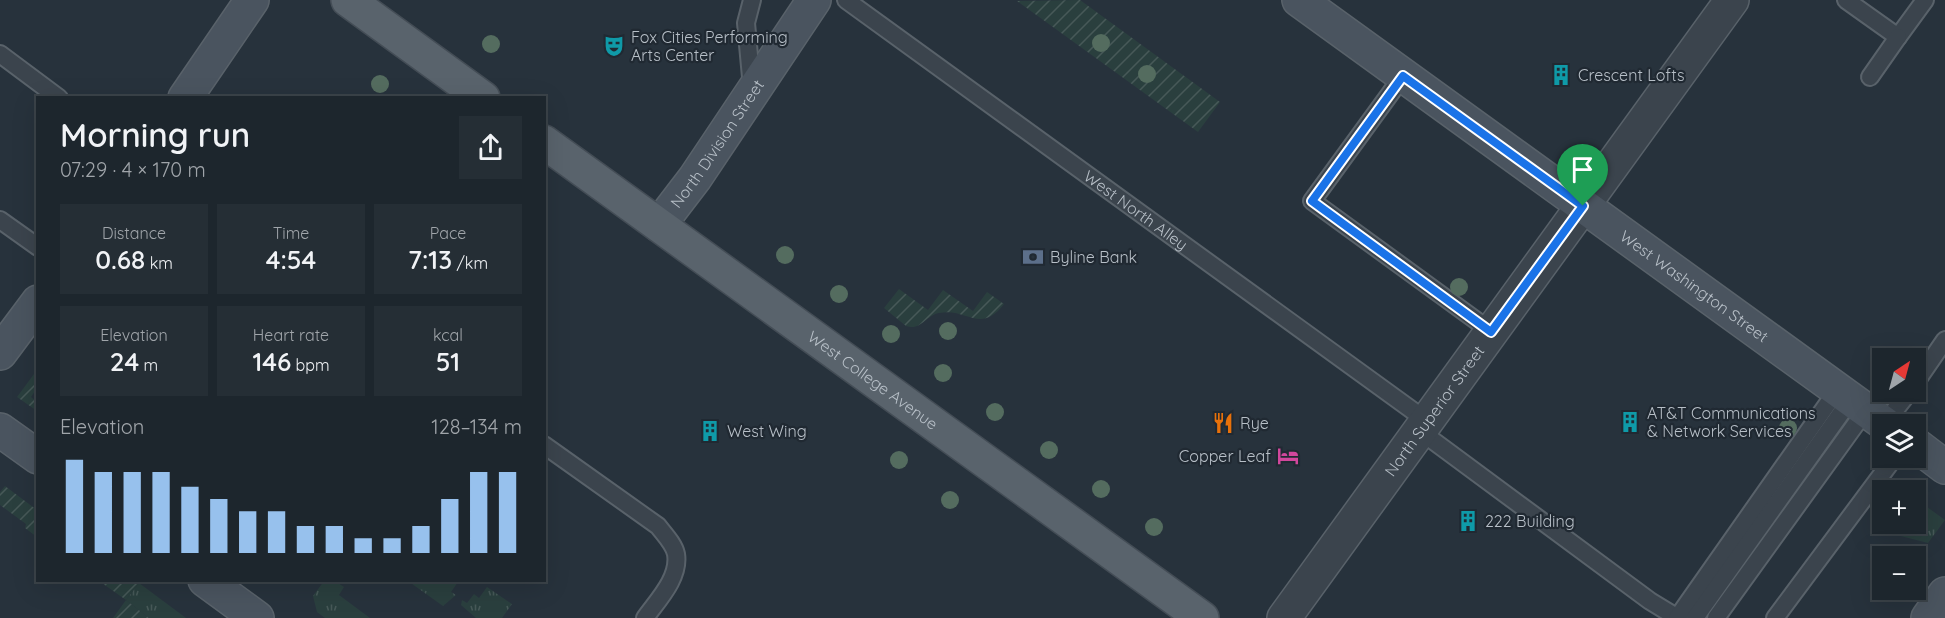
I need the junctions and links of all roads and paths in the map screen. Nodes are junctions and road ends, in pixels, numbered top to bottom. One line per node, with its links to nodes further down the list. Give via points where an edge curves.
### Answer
1 (252, 0): 16 (street)
2 (348, 0): 17 (main road)
3 (752, 0): 14 (lane, via 746,23)
4 (814, 0): 14 (street, North Division Street)
5 (846, 0): 30 (lane, West North Alley)
6 (1299, 0): 12 (street, West Washington Street)
7 (1732, 0): 19 (street, North Superior Street)
8 (1846, 0): 10 (lane)
9 (1925, 0): 10 (lane)
10 (1898, 37): 13 (lane)
11 (0, 54): 15 (lane)
12 (1403, 76): 19 (street, West Washington Street); 24 (lane, via 1312,201)
13 (1870, 77)
14 (753, 94): 21 (street, North Division Street)
15 (56, 96)
16 (185, 96)
17 (480, 96)
18 (546, 143): 21 (main road, West College Avenue)
19 (1583, 206): 24 (street, North Superior Street); 29 (street, West Washington Street)
20 (0, 220): 22 (lane)
21 (659, 225): 41 (main road, West College Avenue)
22 (36, 246)
23 (36, 305): 26 (street)
24 (1491, 332): 30 (street, North Superior Street)
25 (1945, 340): 27 (lane)
26 (0, 353)
27 (1926, 368)
28 (1883, 402): 29 (lane)
29 (1865, 409): 43 (lane); 44 (lane); 45 (lane)
30 (1424, 426): 42 (street, North Superior Street); 43 (lane, West North Alley)
31 (0, 430): 34 (street)
32 (546, 446): 40 (lane, via 658,526 669,540 676,554 675,569)
33 (1926, 453): 35 (street)
34 (36, 456)
35 (1945, 467)
36 (1887, 468): 46 (lane)
37 (208, 582): 39 (street)
38 (1945, 594): 47 (street)
39 (257, 618)
40 (645, 618)
41 (1202, 618)
42 (1284, 618)
43 (1677, 618)
44 (1695, 618)
45 (1716, 618)
46 (1775, 618)
47 (1928, 618)

